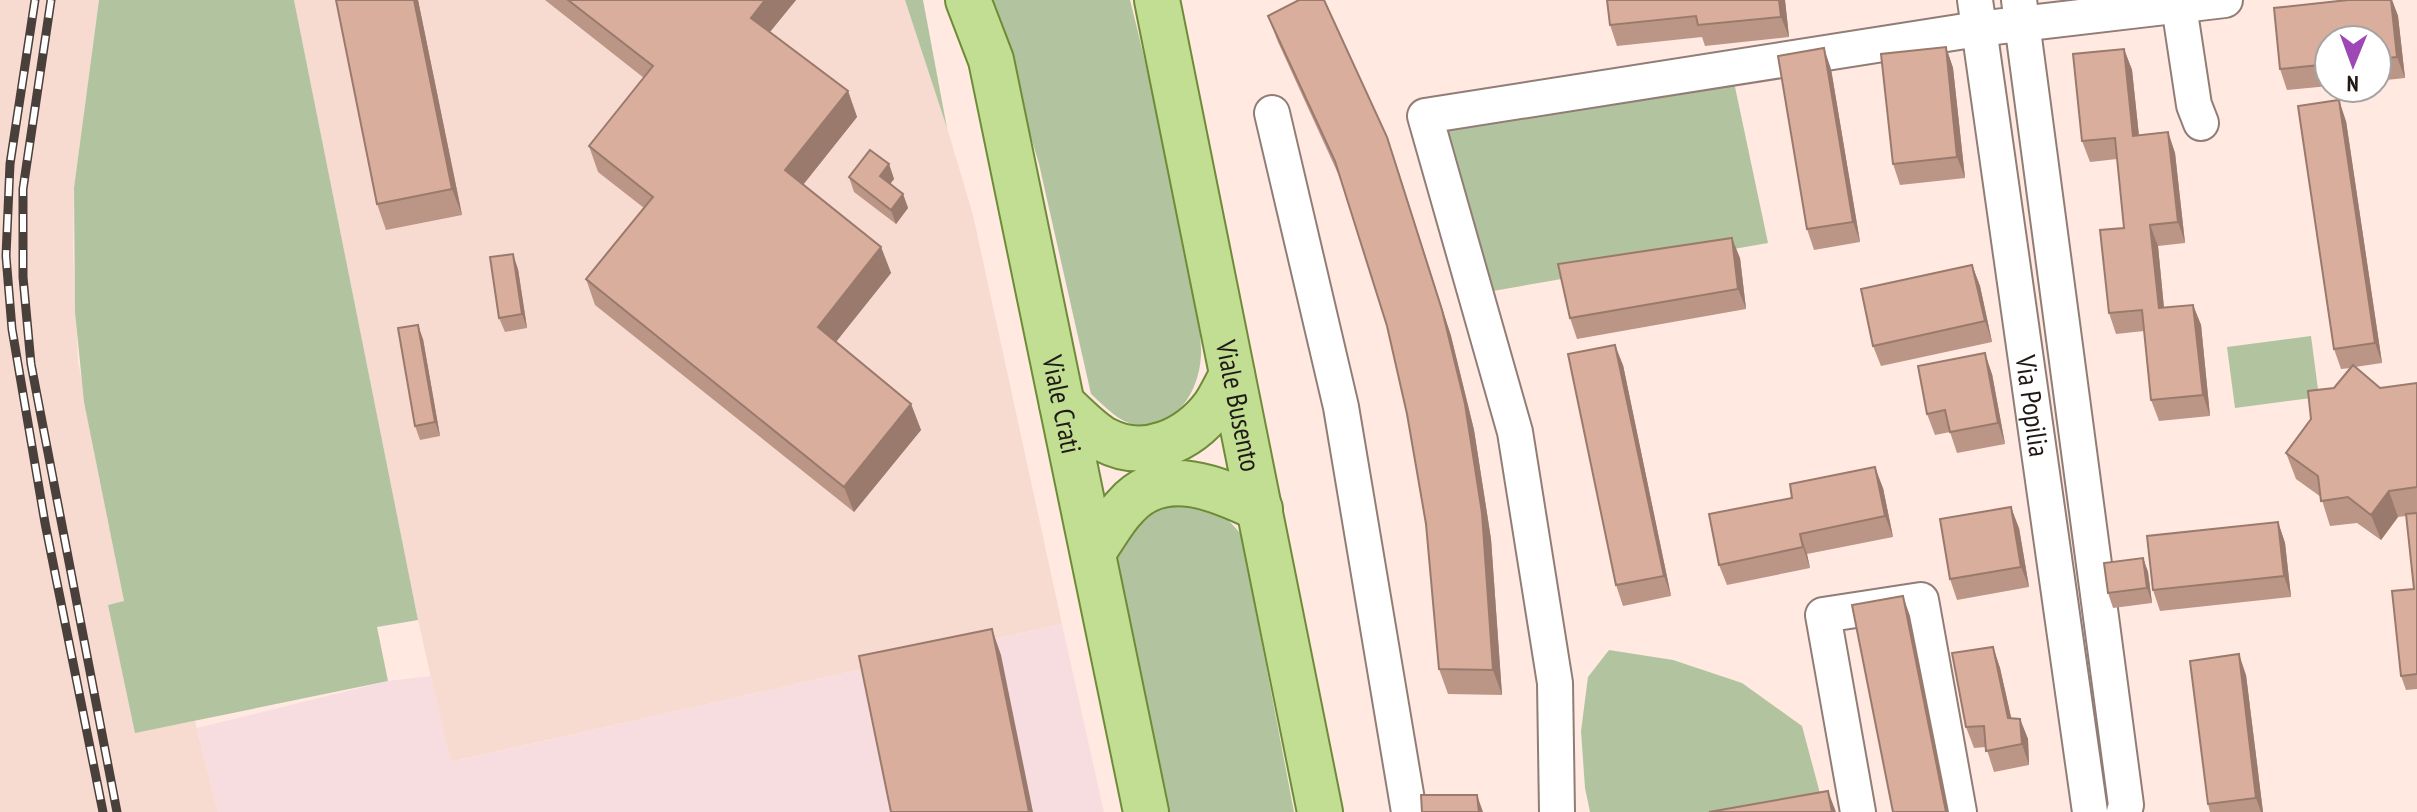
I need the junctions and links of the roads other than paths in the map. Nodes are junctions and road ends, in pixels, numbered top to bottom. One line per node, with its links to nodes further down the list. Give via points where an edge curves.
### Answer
1 (968, 0): 10 (main road, Viale Crati, via 991,60)
2 (1157, 0): 9 (main road, Viale Busento)
3 (2225, 0): 4 (street)
4 (2179, 6): 5 (street); 8 (street)
5 (2020, 12): 6 (street); 20 (street, Via Popilia)
6 (1976, 14): 16 (street, via 1425,116 1515,432 1555,683); 19 (street, Via Popilia)
7 (1272, 113): 15 (street, via 1341,407)
8 (2201, 123)
9 (1232, 375): 10 (main road, via 1196,427 1155,447 1132,449 1105,440); 11 (main road, Viale Busento)
10 (1062, 404): 12 (main road, Viale Crati)
11 (1260, 509): 12 (main road, via 1220,489 1186,483 1153,487 1127,504); 14 (main road, Viale Busento)
12 (1093, 552): 13 (main road, Viale Crati)
13 (1146, 812)
14 (1320, 812)
15 (1409, 812)
16 (1557, 812)
17 (1858, 812): 18 (street, via 1823,615 1921,600)
18 (1959, 812)
19 (2090, 812)
20 (2124, 812)

